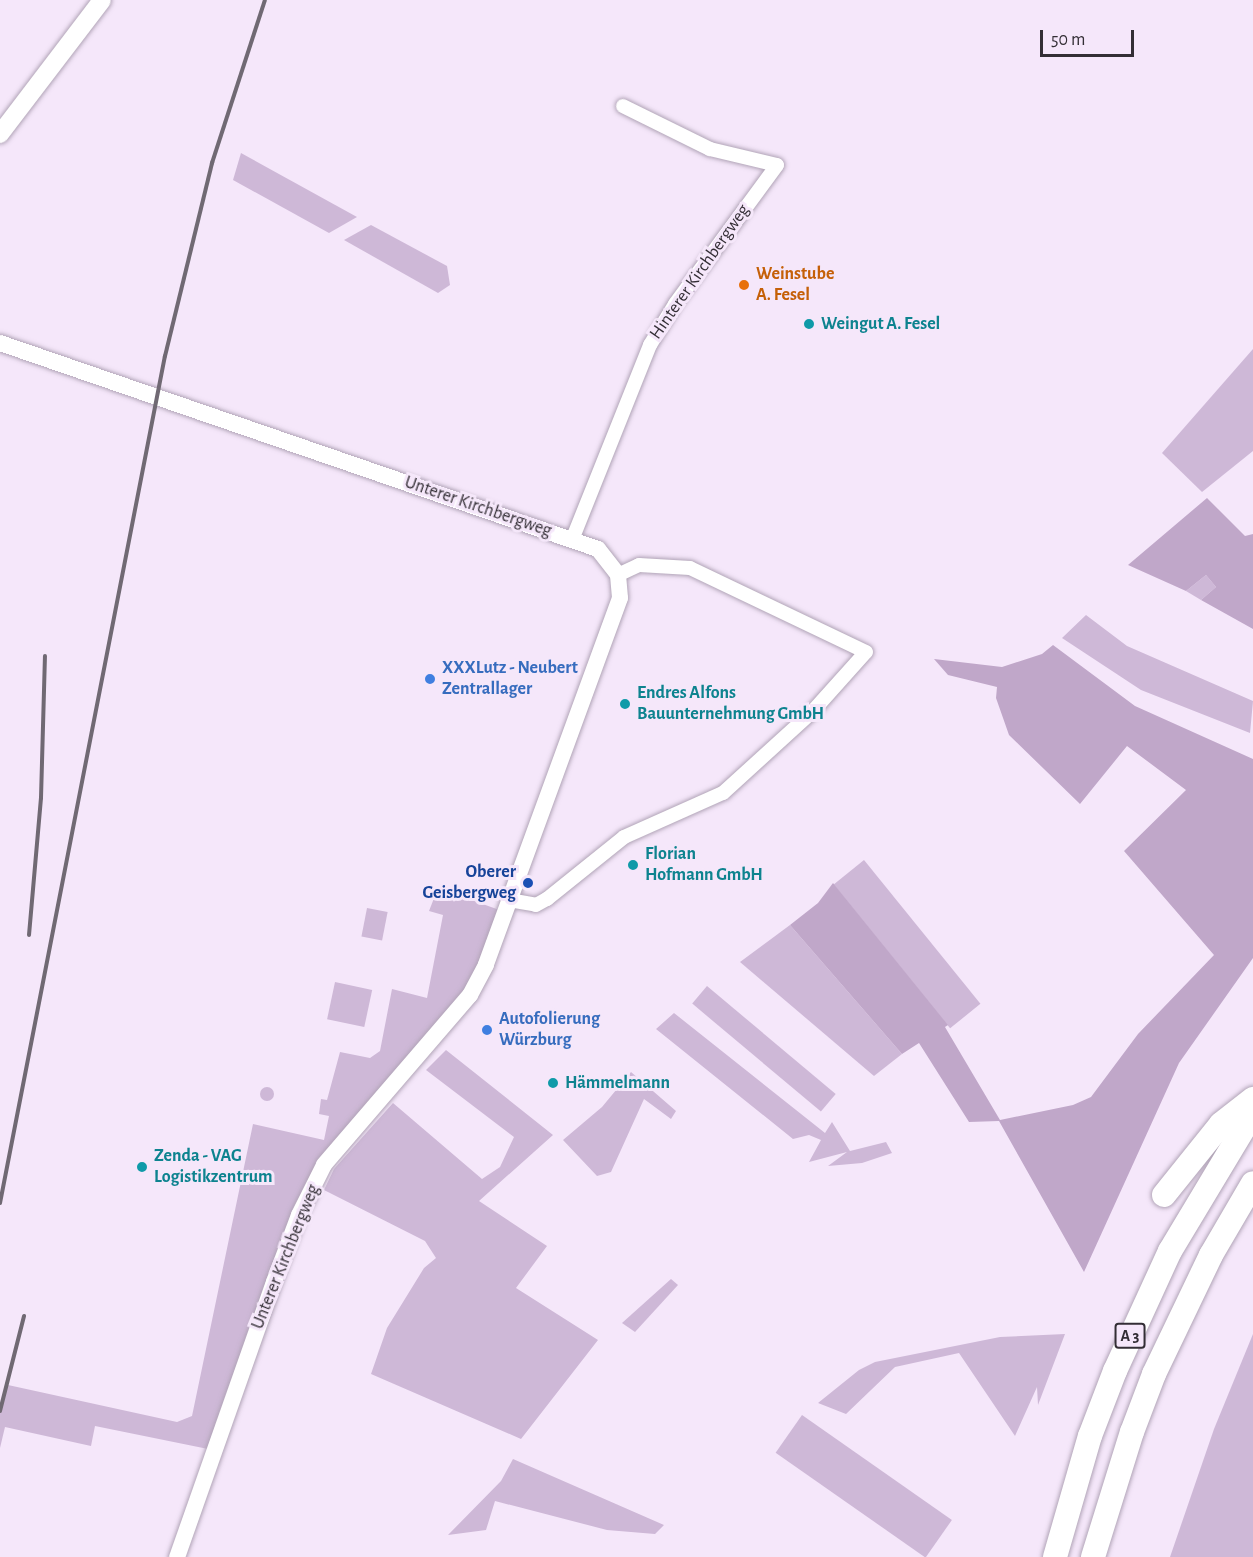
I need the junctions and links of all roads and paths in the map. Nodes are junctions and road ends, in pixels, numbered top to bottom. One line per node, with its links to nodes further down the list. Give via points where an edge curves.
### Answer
1 (102, 0): 3 (main road)
2 (623, 106): 5 (street, Hinterer Kirchbergweg, via 710,149 777,165 675,304 650,345)
3 (0, 134)
4 (0, 343): 5 (street, Unterer Kirchbergweg)
5 (572, 540): 6 (street, Unterer Kirchbergweg, via 598,549)
6 (618, 575): 7 (street, Unterer Kirchbergweg, via 620,598); 7 (street, via 639,565 690,568 866,652 813,711 723,793 624,837 536,905)
7 (509, 900): 12 (street, Unterer Kirchbergweg, via 486,965 470,995 360,1119 319,1175 274,1282)
8 (1253, 1099): 11 (highway, via 1221,1124)
9 (1253, 1113): 13 (highway, A 3, via 1170,1251 1119,1360 1087,1446)
10 (1253, 1183): 14 (highway, A 3, via 1211,1255 1154,1374)
11 (1164, 1195)
12 (177, 1557)
13 (1055, 1557)
14 (1094, 1557)

